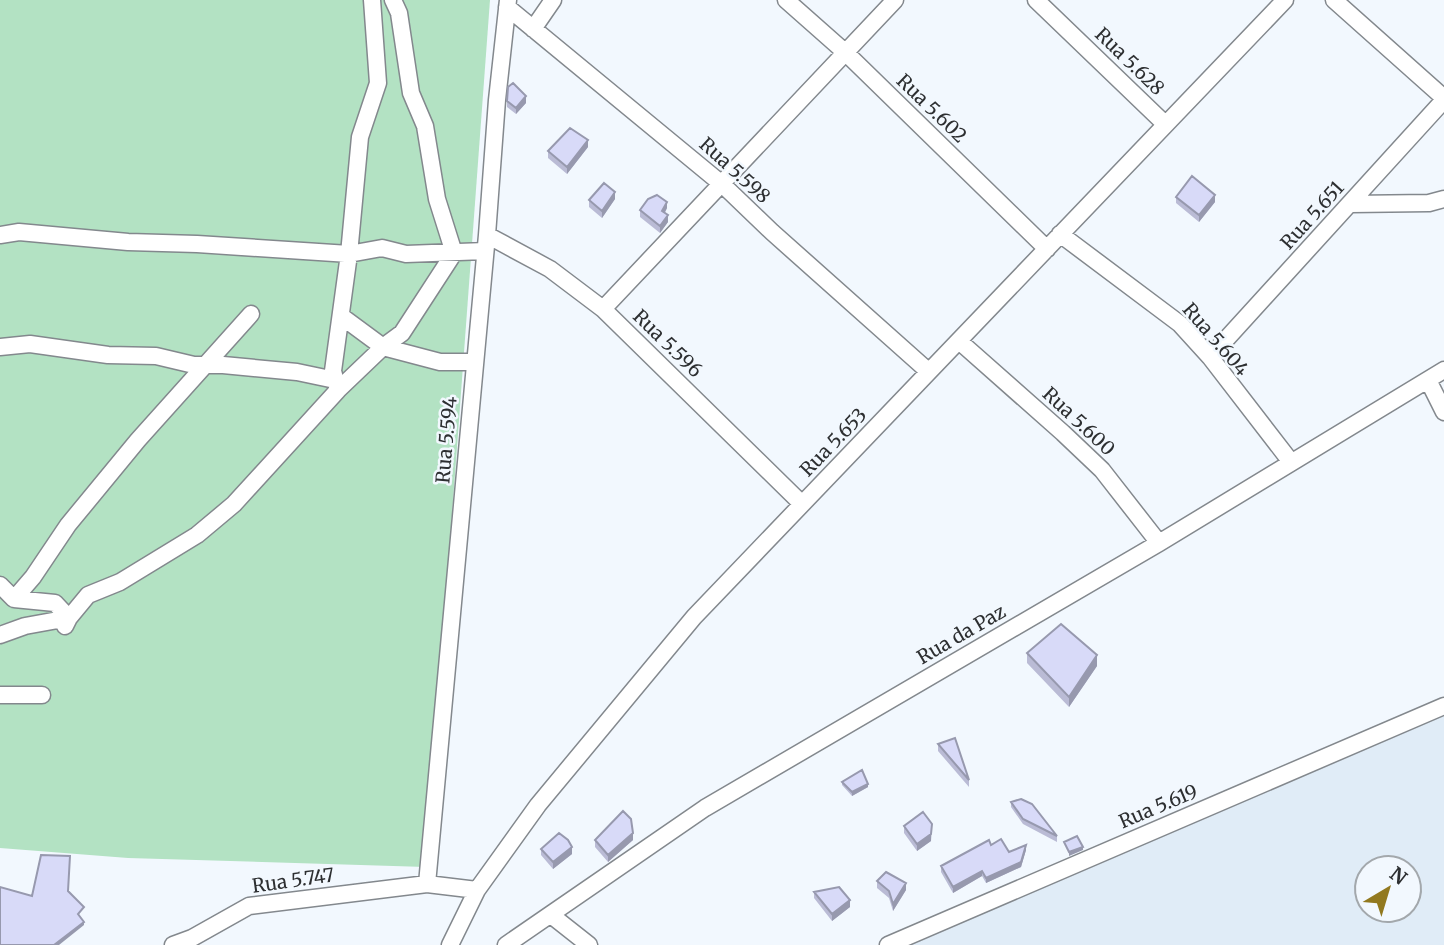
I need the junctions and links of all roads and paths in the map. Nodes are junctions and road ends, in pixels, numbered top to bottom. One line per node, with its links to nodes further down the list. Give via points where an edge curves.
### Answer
1 (372, 0): 22 (street, via 378,83 360,137)
2 (393, 0): 21 (street, via 402,26 411,93 425,126 437,200)
3 (553, 0): 10 (street)
4 (786, 0): 11 (street, Rua 5.602)
5 (895, 0): 11 (street)
6 (1285, 0): 13 (street, Rua 5.653)
7 (1335, 0): 12 (street)
8 (1042, 2): 13 (street, Rua 5.628)
9 (508, 3): 10 (street, Rua 5.598); 19 (street, Rua 5.594)
10 (533, 29): 14 (street, Rua 5.598)
11 (846, 53): 14 (street); 20 (street, Rua 5.602)
12 (1444, 99): 16 (street, Rua 5.651)
13 (1165, 124): 18 (street, Rua 5.653)
14 (723, 184): 23 (street); 33 (street, Rua 5.598)
15 (1444, 199): 16 (street)
16 (1351, 204): 29 (street, Rua 5.651)
17 (0, 234): 22 (street)
18 (1060, 234): 20 (street, Rua 5.653); 29 (street, Rua 5.604, via 1180,324)
19 (486, 243): 21 (street); 23 (street, Rua 5.596, via 550,269); 30 (street, Rua 5.594)
20 (1047, 249): 26 (street, Rua 5.653)
21 (454, 253): 22 (street, via 406,254 382,248); 27 (street, via 402,333)
22 (349, 254): 25 (street)
23 (603, 309): 38 (street, Rua 5.596)
24 (251, 314): 31 (street)
25 (341, 316): 27 (street); 35 (street, via 333,371)
26 (959, 341): 33 (street, Rua 5.653); 39 (street, Rua 5.600, via 1102,470)
27 (383, 346): 30 (street, via 440,362); 35 (street)
28 (0, 347): 31 (street, via 30,344)
29 (1210, 358): 37 (street, Rua 5.604)
30 (475, 362): 47 (street, Rua 5.594)
31 (204, 365): 35 (street, via 297,372); 41 (street, via 68,525)
32 (1444, 370): 34 (street, Rua da Paz)
33 (928, 371): 38 (street, Rua 5.653)
34 (1428, 380): 36 (street); 37 (street, Rua da Paz)
35 (337, 385): 42 (street, via 225,512 197,535 120,582 88,595)
36 (1444, 412)
37 (1291, 463): 39 (street, Rua da Paz)
38 (802, 504): 48 (street, Rua 5.653, via 694,617 538,805)
39 (1159, 543): 49 (street, Rua da Paz, via 705,808)
40 (0, 586): 41 (street)
41 (14, 599): 42 (street, via 55,603)
42 (67, 622): 43 (street, via 25,626)
43 (0, 635)
44 (0, 695): 45 (street)
45 (42, 695)
46 (1444, 706): 54 (street, Rua 5.619)
47 (427, 884): 48 (street, Rua 5.747); 50 (street, Rua 5.747, via 249,906)
48 (477, 890): 51 (street, Rua 5.653)
49 (551, 915): 52 (street, Rua da Paz); 53 (street)
50 (173, 945)
51 (450, 945)
52 (506, 945)
53 (589, 945)
54 (888, 945)

